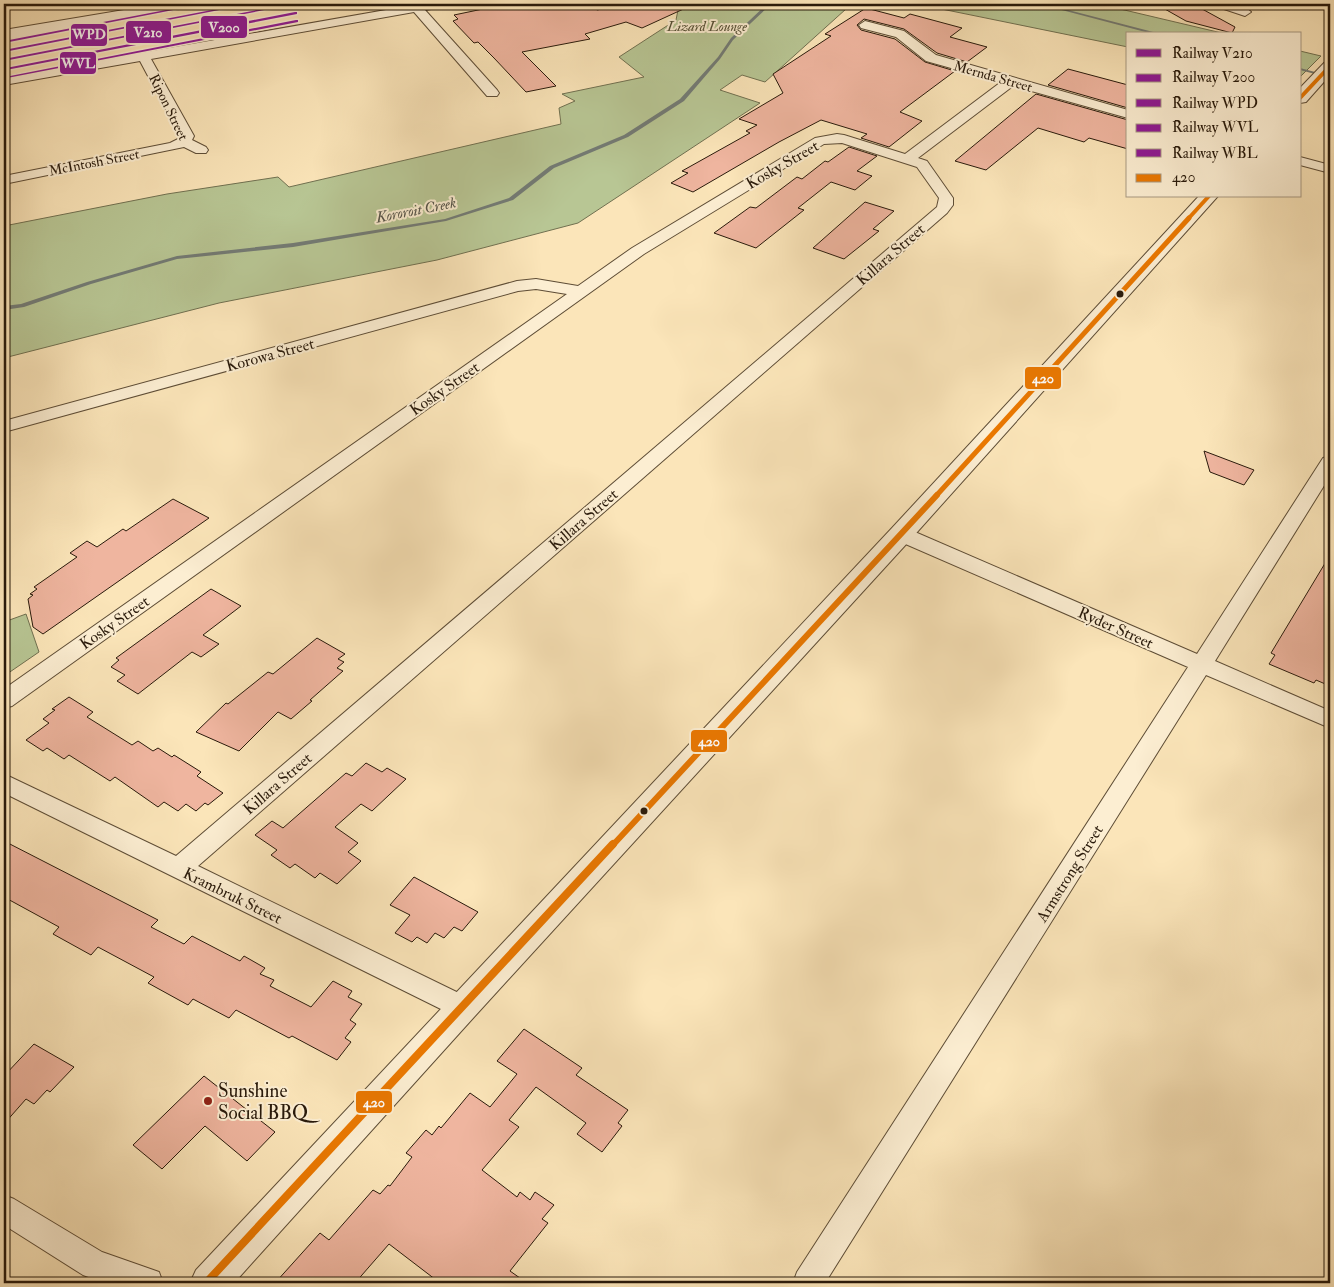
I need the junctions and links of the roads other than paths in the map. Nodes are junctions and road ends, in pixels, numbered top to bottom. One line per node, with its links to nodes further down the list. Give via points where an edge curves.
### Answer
1 (185, 4): 7 (street)
2 (440, 4): 4 (street)
3 (1222, 4): 5 (street)
4 (417, 8): 8 (street); 12 (street)
5 (1245, 12)
6 (865, 26): 10 (street, Mernda Street, via 900,34 931,58)
7 (4, 35)
8 (144, 57): 11 (street); 15 (street, Ripon Street, via 187,136)
9 (1330, 66): 13 (street)
10 (1011, 81): 14 (street, Mernda Street); 17 (street, via 936,139 930,149)
11 (4, 82)
12 (492, 93)
13 (1304, 94)
14 (1126, 113)
15 (184, 142): 16 (street, Ripon Street); 20 (street, McIntosh Street)
16 (201, 150)
17 (912, 159): 22 (street, Kosky Street, via 844,139 820,141 654,241); 30 (street, Killara Street, via 927,168 946,198 942,210)
18 (1302, 162): 19 (street)
19 (1330, 169)
20 (4, 180)
21 (1207, 198): 25 (street)
22 (575, 294): 23 (street, Korowa Street, via 536,284 517,286); 27 (street, Kosky Street)
23 (4, 427)
24 (1330, 462): 26 (street, Armstrong Street)
25 (902, 534): 26 (street, Ryder Street); 31 (street)
26 (1201, 665): 28 (street, Ryder Street); 36 (street, Armstrong Street)
27 (4, 700)
28 (1330, 720)
29 (4, 783): 30 (street, Krambruk Street)
30 (179, 868): 31 (street, Krambruk Street)
31 (462, 1007): 34 (street)
32 (4, 1209): 33 (street)
33 (102, 1274): 35 (street)
34 (209, 1282)
35 (148, 1283)
36 (808, 1283)

